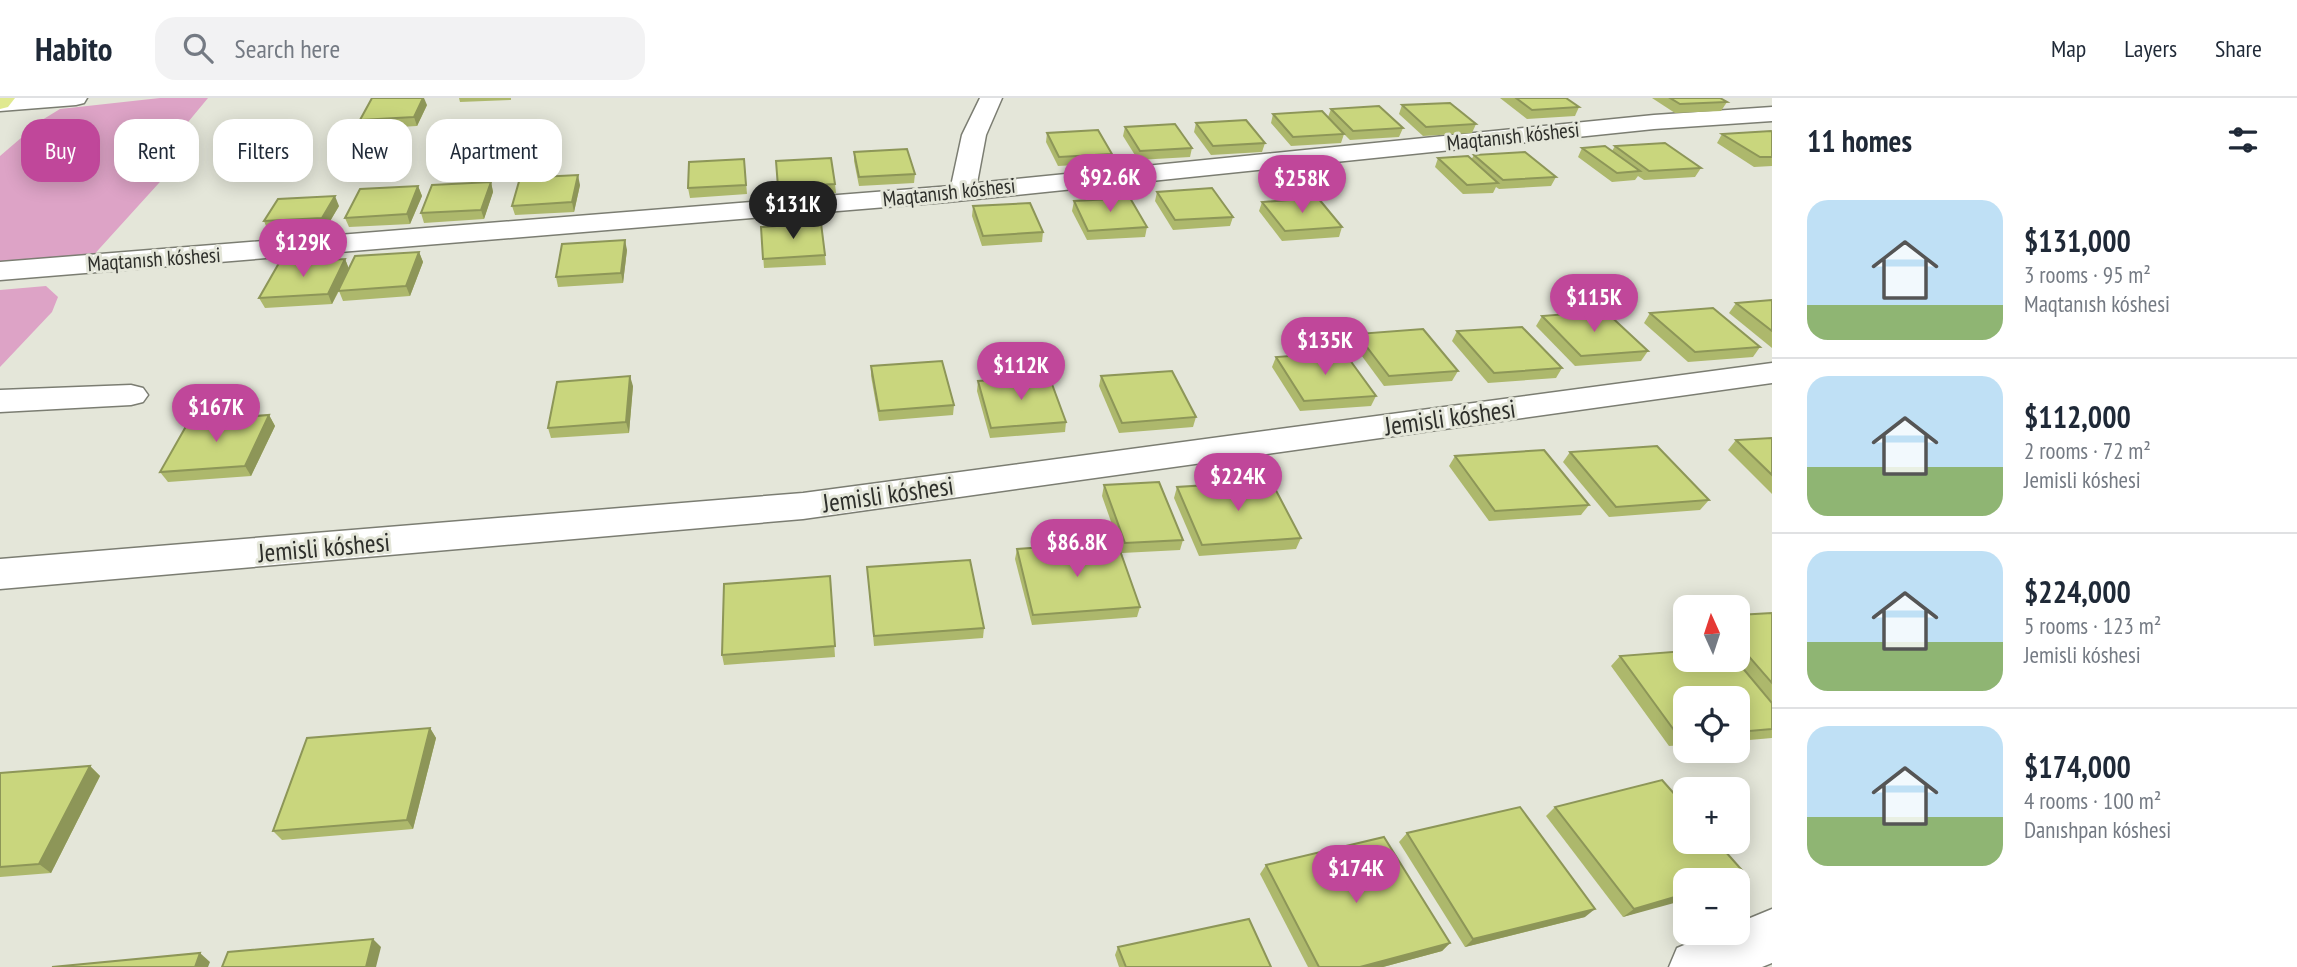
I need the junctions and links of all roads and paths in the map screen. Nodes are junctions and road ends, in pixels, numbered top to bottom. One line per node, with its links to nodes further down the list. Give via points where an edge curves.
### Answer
1 (4, 98): 4 (main road)
2 (76, 98): 4 (street)
3 (991, 98): 6 (street, via 974,135)
4 (0, 103)
5 (1772, 114): 6 (street, Maqtanısh kóshesi)
6 (964, 191): 7 (street, Maqtanısh kóshesi)
7 (0, 271)
8 (1772, 373): 11 (street, Jemisli kóshesi, via 803,506)
9 (131, 395): 10 (street)
10 (0, 401)
11 (0, 574)
12 (1772, 936): 13 (street)
13 (1696, 967)

